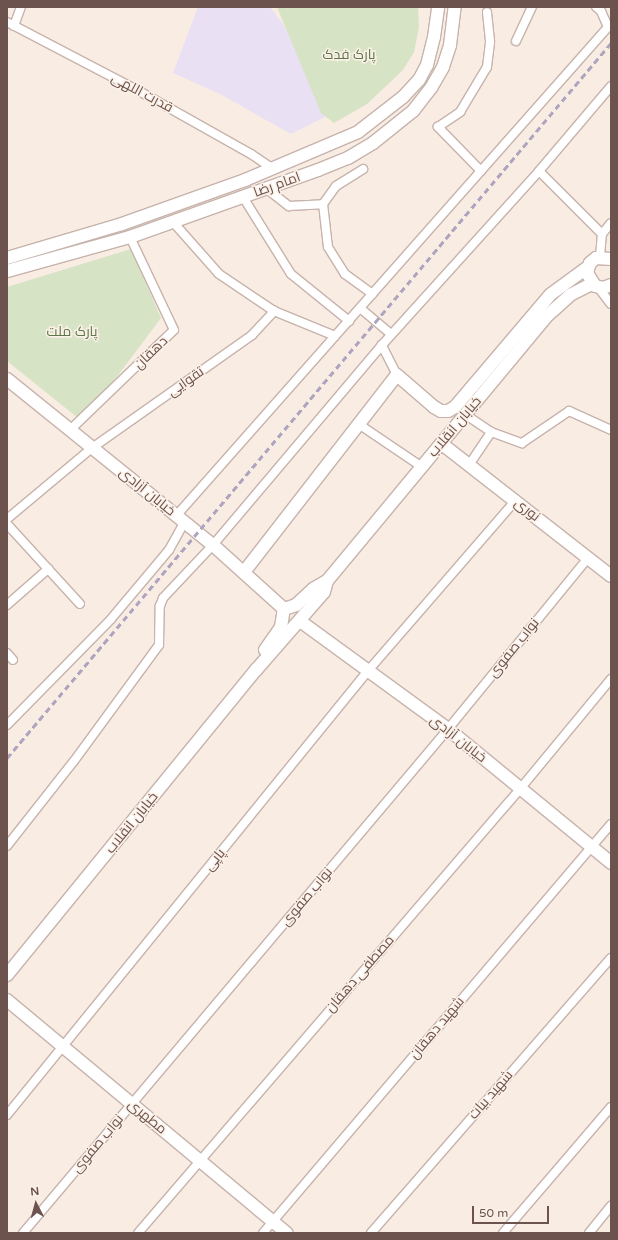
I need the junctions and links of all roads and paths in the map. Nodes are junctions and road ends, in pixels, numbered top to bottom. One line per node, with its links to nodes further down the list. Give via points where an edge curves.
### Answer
1 (21, 7): 7 (street)
2 (438, 7): 10 (main road, امام رضا, via 426,65 419,80 404,97 358,132)
3 (455, 7): 14 (main road, امام رضا, via 444,67 413,111 395,128 348,158)
4 (532, 7): 8 (street)
5 (596, 7): 12 (street, via 601,11 608,27)
6 (487, 12): 12 (street, via 490,41 487,67 460,112 438,128)
7 (11, 24): 10 (street, قدرت اللهی, via 139,91)
8 (516, 41)
9 (611, 86): 13 (street)
10 (273, 169): 21 (main road, امام رضا, via 122,224)
11 (363, 169): 16 (street, via 336,186)
12 (481, 171): 27 (street)
13 (539, 171): 19 (street); 32 (street)
14 (267, 189): 15 (main road, امام رضا); 16 (street, via 289,206)
15 (243, 197): 17 (main road, امام رضا); 31 (street, via 291,274)
16 (323, 204): 27 (street, via 328,247 345,274)
17 (172, 222): 20 (main road, امام رضا); 30 (street, via 219,274)
18 (611, 224): 19 (street)
19 (602, 234): 22 (street)
20 (130, 237): 24 (main road, امام رضا); 39 (street, دهقان, via 174,330)
21 (13, 257)
22 (606, 257): 23 (main road, خیابان انقلاب, via 592,260)
23 (588, 267): 25 (main road, via 588,279); 35 (main road, خیابان انقلاب, via 551,294 455,407 440,411)
24 (13, 270)
25 (595, 285): 26 (main road, خیابان انقلاب); 28 (street); 37 (main road, خیابان انقلاب, via 570,295 548,315)
26 (611, 285)
27 (373, 294): 29 (street)
28 (611, 304)
29 (360, 308): 31 (street); 32 (street)
30 (274, 311): 33 (street); 43 (street, تقوایی, via 252,335)
31 (349, 321): 33 (street)
32 (391, 334): 34 (street)
33 (335, 336): 48 (street)
34 (382, 345): 35 (street); 50 (street)
35 (397, 375): 38 (main road)
36 (7, 379): 39 (main road, خیابان آزادی)
37 (466, 415): 41 (street); 42 (main road, خیابان انقلاب)
38 (360, 425): 45 (street); 53 (main road)
39 (70, 430): 43 (main road, خیابان آزادی)
40 (611, 430): 41 (street, via 569,411 522,443)
41 (491, 432): 44 (street)
42 (442, 444): 44 (main road, نوری); 45 (main road, خیابان انقلاب)
43 (92, 448): 47 (street, تقوایی); 48 (main road, خیابان آزادی)
44 (469, 465): 46 (main road, نوری)
45 (422, 467): 55 (main road, خیابان انقلاب)
46 (515, 501): 51 (main road, نوری); 63 (street, پاپی)
47 (7, 519)
48 (180, 519): 50 (main road, خیابان آزادی); 65 (street, via 169,550 125,602)
49 (7, 524): 52 (street)
50 (213, 545): 53 (main road, خیابان آزادی); 69 (street, via 163,598 160,606 158,646 74,761)
51 (588, 558): 54 (main road, نوری); 66 (street, نواب صفوی)
52 (48, 569): 56 (street); 57 (street)
53 (244, 572): 58 (main road, خیابان آزادی)
54 (611, 576)
55 (327, 581): 58 (main road, خیابان انقلاب, via 313,589 296,605); 59 (main road, خیابان انقلاب, via 324,592)
56 (80, 604)
57 (7, 605)
58 (284, 609): 62 (main road, خیابان انقلاب, via 281,627 266,648)
59 (300, 621): 62 (main road, خیابان انقلاب); 63 (main road, خیابان آزادی)
60 (7, 653): 61 (street)
61 (13, 660)
62 (256, 670): 73 (main road, خیابان انقلاب)
63 (367, 672): 66 (main road, خیابان آزادی); 75 (street, پاپی)
64 (611, 679): 67 (street, مصطفی دهقان)
65 (7, 725)
66 (448, 729): 67 (main road, خیابان آزادی); 76 (street, نواب صفوی)
67 (520, 789): 70 (main road, خیابان آزادی); 79 (street, مصطفی دهقان)
68 (611, 824): 70 (street, شهید دهقان)
69 (7, 846)
70 (591, 847): 71 (main road, خیابان آزادی); 81 (street, شهید دهقان)
71 (611, 863)
72 (611, 958): 86 (street, شهید بیات)
73 (7, 975)
74 (7, 1000): 75 (main road, مطهری)
75 (64, 1047): 76 (main road, مطهری); 78 (street)
76 (132, 1104): 79 (main road, مطهری); 82 (street, نواب صفوی)
77 (611, 1107): 87 (street)
78 (7, 1115)
79 (200, 1160): 81 (main road, مطهری); 83 (street, مصطفی دهقان)
80 (611, 1206): 88 (street)
81 (273, 1221): 84 (street, شهید دهقان); 85 (main road, مطهری)
82 (22, 1233)
83 (138, 1233)
84 (262, 1233)
85 (287, 1233)
86 (371, 1233)
87 (503, 1233)
88 (589, 1233)

